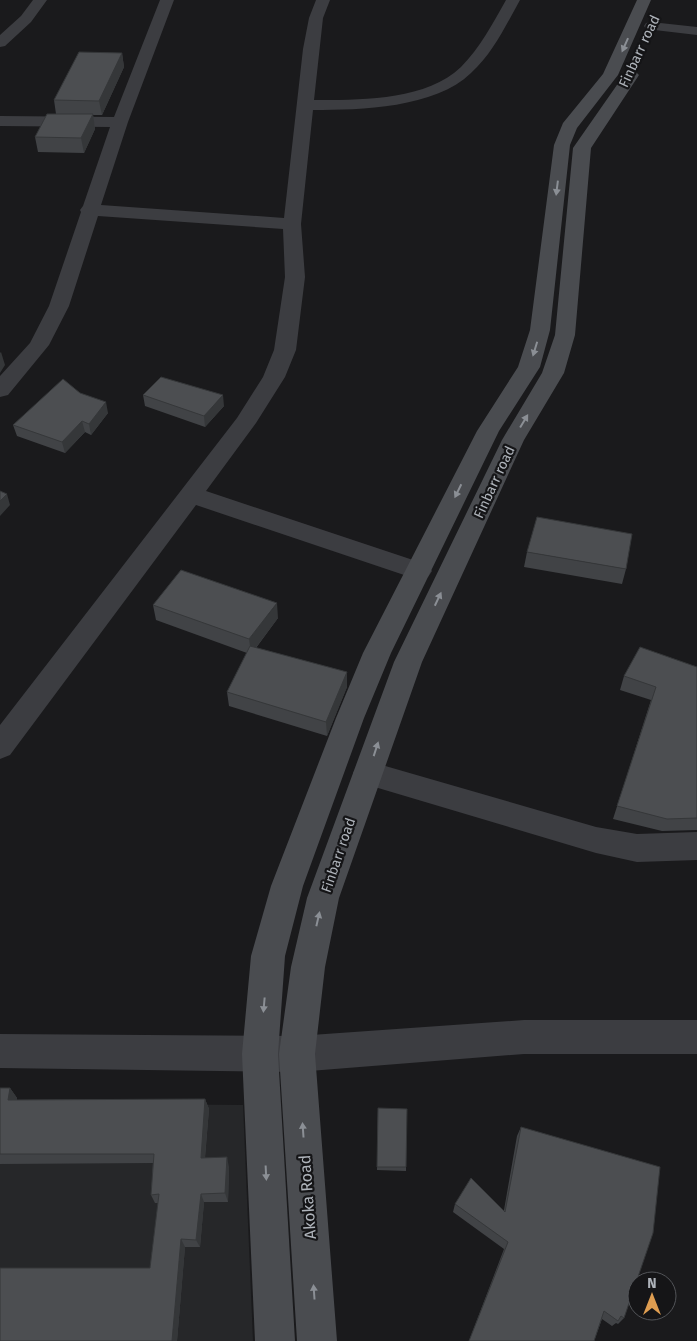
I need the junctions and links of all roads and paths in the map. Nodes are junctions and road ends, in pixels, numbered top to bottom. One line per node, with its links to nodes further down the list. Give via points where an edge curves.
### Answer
1 (40, 0): 9 (street)
2 (167, 0): 12 (street)
3 (323, 0): 10 (street, via 316,18)
4 (513, 0): 10 (street, via 476,60 465,72 441,85 414,97 384,104)
5 (644, 0): 17 (main road, Finbarr road, one-way to 17, via 610,76 570,127 562,145 540,330 529,367 488,431)
6 (662, 0): 7 (main road, Finbarr road)
7 (651, 26): 8 (street); 19 (main road, Finbarr road, one-way to 7, via 408,662 513,440 553,373 565,335 582,148 629,80)
8 (697, 32)
9 (0, 44)
10 (305, 105): 14 (street)
11 (0, 121): 12 (street)
12 (120, 122): 13 (street)
13 (89, 210): 14 (street); 15 (street, via 59,306 39,345)
14 (292, 224): 16 (street, via 295,276 285,350 274,377 245,424)
15 (0, 390)
16 (191, 495): 17 (street); 18 (street)
17 (419, 571): 23 (main road, Finbarr road, one-way to 23, via 378,652 350,718 287,886 268,956)
18 (0, 747)
19 (368, 773): 20 (street, via 596,840 637,848); 24 (main road, Finbarr road, one-way to 19, via 308,966 323,898)
20 (697, 846)
21 (697, 1037): 24 (street, via 524,1037)
22 (0, 1050): 23 (street)
23 (260, 1054): 24 (street); 25 (main road, Finbarr road, one-way to 25)
24 (297, 1054): 26 (main road, Akoka Road, one-way to 24)
25 (275, 1341)
26 (318, 1341)

